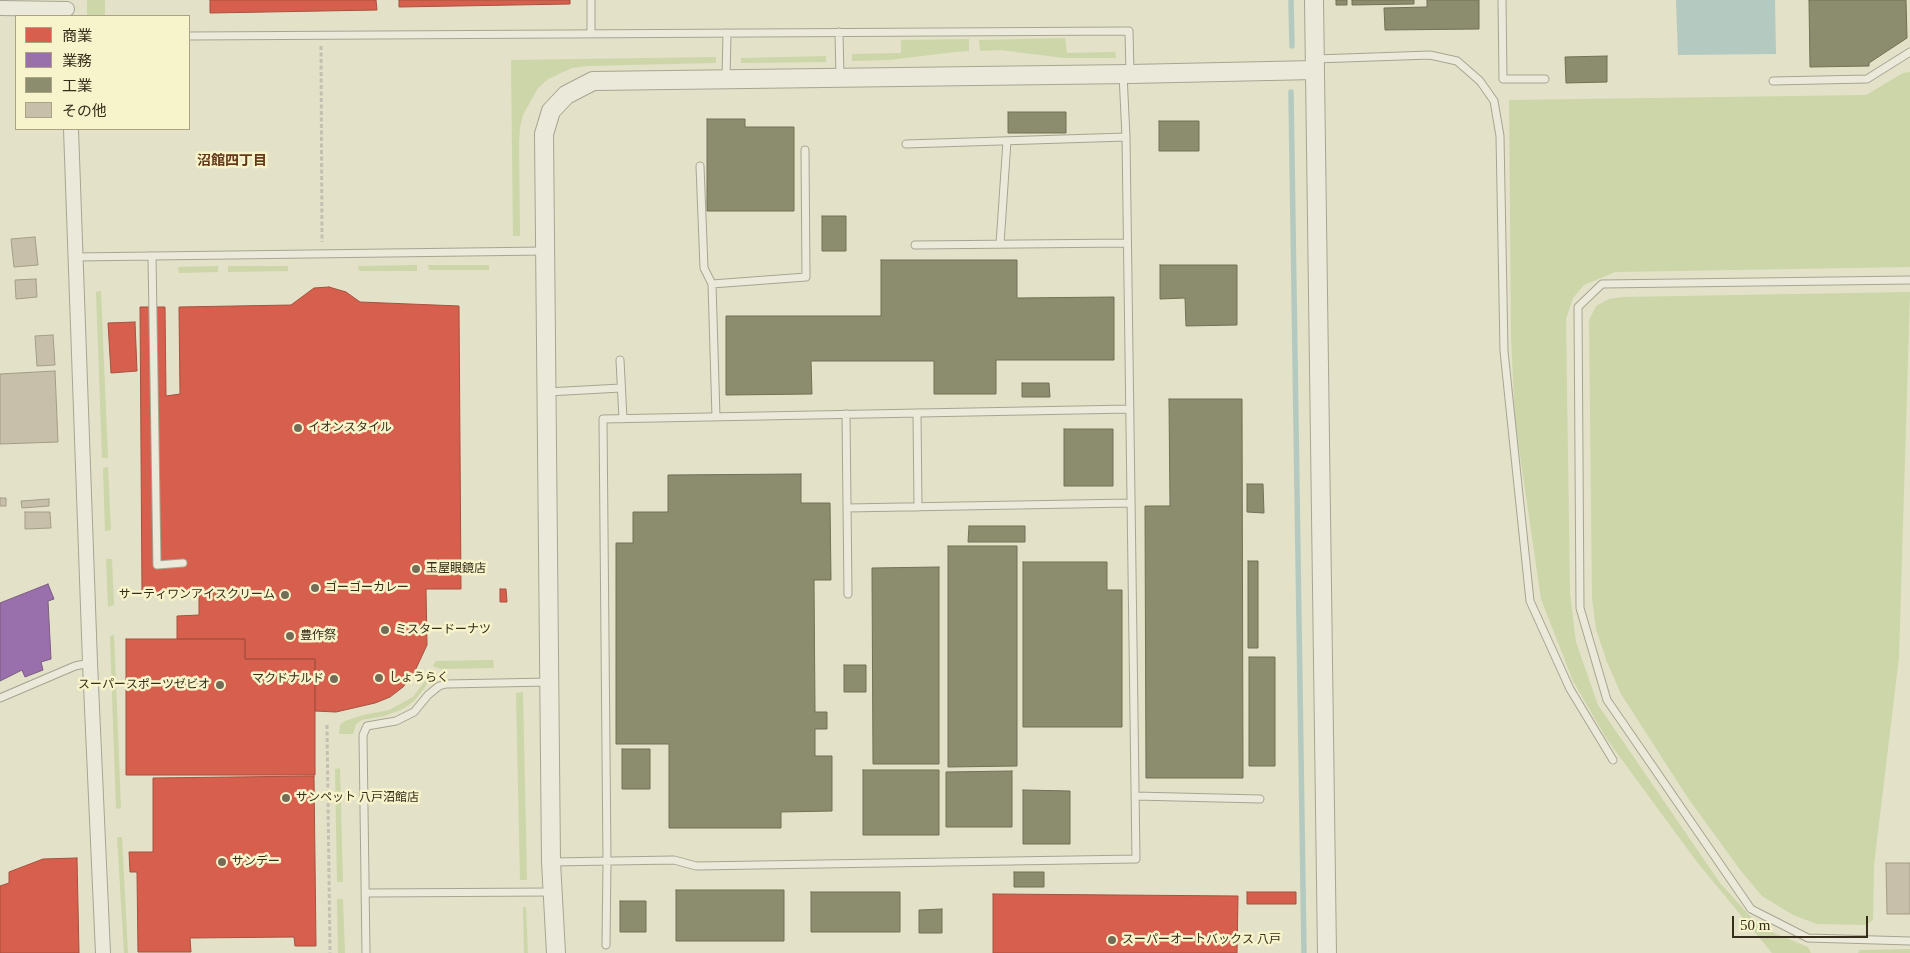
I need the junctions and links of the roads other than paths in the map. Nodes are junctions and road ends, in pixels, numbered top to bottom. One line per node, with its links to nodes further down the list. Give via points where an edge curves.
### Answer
1 (591, 0): 8 (lane)
2 (1314, 0): 11 (street)
3 (1502, 0): 14 (lane, via 1503,79)
4 (0, 8): 5 (street)
5 (68, 8)
6 (839, 32): 7 (lane); 12 (lane, via 1129,31); 13 (lane)
7 (727, 33): 8 (lane); 15 (lane)
8 (591, 34): 9 (lane)
9 (190, 36)
10 (1910, 52): 16 (lane, via 1867,79)
11 (1315, 65): 12 (street); 47 (lane, via 1430,55 1457,62 1480,81 1494,101 1500,136 1504,351 1530,601 1570,689); 59 (street)
12 (1126, 74): 13 (street); 18 (lane)
13 (840, 78): 15 (street)
14 (1545, 79)
15 (726, 80): 26 (street, via 593,81 566,94 551,111 544,134)
16 (1773, 81)
17 (71, 130): 28 (street)
18 (1126, 138): 19 (lane); 23 (lane)
19 (1007, 141): 20 (lane); 25 (lane)
20 (906, 144)
21 (805, 150): 30 (lane, via 806,277)
22 (700, 166): 30 (lane, via 704,268)
23 (1128, 243): 25 (lane); 34 (lane)
24 (915, 244): 25 (lane)
25 (1000, 244)
26 (546, 251): 27 (lane); 33 (street)
27 (152, 256): 28 (lane); 42 (lane, via 156,565)
28 (75, 257): 44 (street)
29 (1910, 280): 54 (lane, via 1602,284 1578,307 1580,608 1607,700 1751,909 1808,938)
30 (712, 284): 37 (lane)
31 (620, 360): 32 (lane)
32 (621, 388): 33 (lane); 38 (lane)
33 (547, 392): 45 (street)
34 (1130, 409): 35 (lane); 39 (lane)
35 (917, 413): 36 (lane); 40 (lane)
36 (846, 414): 37 (lane); 41 (lane)
37 (716, 417): 38 (lane)
38 (623, 419): 50 (lane, via 603,419)
39 (1131, 503): 40 (lane); 48 (lane)
40 (918, 507): 41 (lane)
41 (847, 508): 43 (lane)
42 (183, 563)
43 (848, 594)
44 (90, 663): 46 (lane); 56 (street)
45 (550, 682): 51 (street); 53 (lane, via 446,684 428,695 414,712 396,721 367,726 362,735)
46 (0, 698)
47 (1613, 760)
48 (1135, 796): 49 (lane); 50 (lane, via 1136,858 696,866 674,860)
49 (1260, 799)
50 (607, 861): 51 (lane); 55 (lane)
51 (551, 862): 52 (street)
52 (552, 892): 53 (lane); 58 (street)
53 (366, 893): 57 (lane)
54 (1910, 941)
55 (606, 945)
56 (103, 953)
57 (366, 953)
58 (556, 953)
59 (1327, 953)

